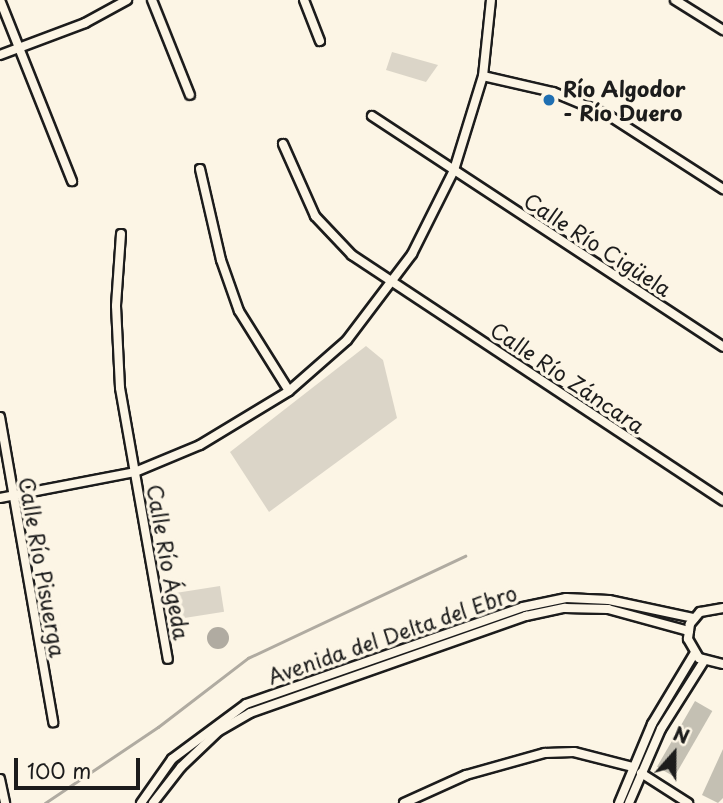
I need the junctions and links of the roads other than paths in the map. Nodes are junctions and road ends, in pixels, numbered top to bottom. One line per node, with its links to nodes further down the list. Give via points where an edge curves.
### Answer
1 (0, 0): 9 (street)
2 (127, 0): 9 (street)
3 (152, 0): 12 (street)
4 (304, 0): 8 (street)
5 (491, 0): 11 (street)
6 (675, 0): 7 (street)
7 (723, 30)
8 (320, 41)
9 (21, 48): 10 (street); 17 (street)
10 (0, 55)
11 (483, 76): 16 (street); 18 (street, via 554,92 608,115)
12 (190, 94)
13 (372, 116): 16 (street, Calle Río Cigüela)
14 (283, 144): 20 (street, Calle Río Záncara, via 314,216 329,235)
15 (200, 169): 22 (street, via 221,260 239,311)
16 (454, 170): 20 (street, via 427,231); 21 (street, Calle Río Cigüela)
17 (72, 181)
18 (723, 189)
19 (121, 234): 24 (street, Calle Río Ágeda, via 116,344)
20 (393, 283): 22 (street, via 346,340); 27 (street, Calle Río Záncara)
21 (723, 347)
22 (289, 391): 24 (street, via 200,446)
23 (0, 417): 25 (street, Calle Río Pisuerga)
24 (135, 472): 25 (street); 32 (street, Calle Río Ágeda)
25 (12, 496): 26 (street); 35 (street, Calle Río Pisuerga)
26 (0, 498)
27 (723, 501)
28 (723, 608): 29 (street, via 709,608)
29 (694, 618): 30 (street); 40 (street, Avenida del Delta del Ebro, via 609,600 566,598 523,607 246,704 173,759)
30 (688, 631): 31 (street); 41 (street, Avenida del Delta del Ebro, via 608,609 565,608 526,616 250,713 219,731 181,767)
31 (694, 654): 33 (street); 36 (street)
32 (168, 659)
33 (704, 661): 34 (street); 37 (street, via 661,729)
34 (723, 664)
35 (53, 722)
36 (633, 767): 42 (street, via 574,752 520,757); 43 (street)
37 (641, 773): 44 (street); 45 (street)
38 (0, 779): 39 (street)
39 (5, 803)
40 (141, 803)
41 (153, 803)
42 (404, 803)
43 (619, 803)
44 (629, 803)
45 (688, 803)

